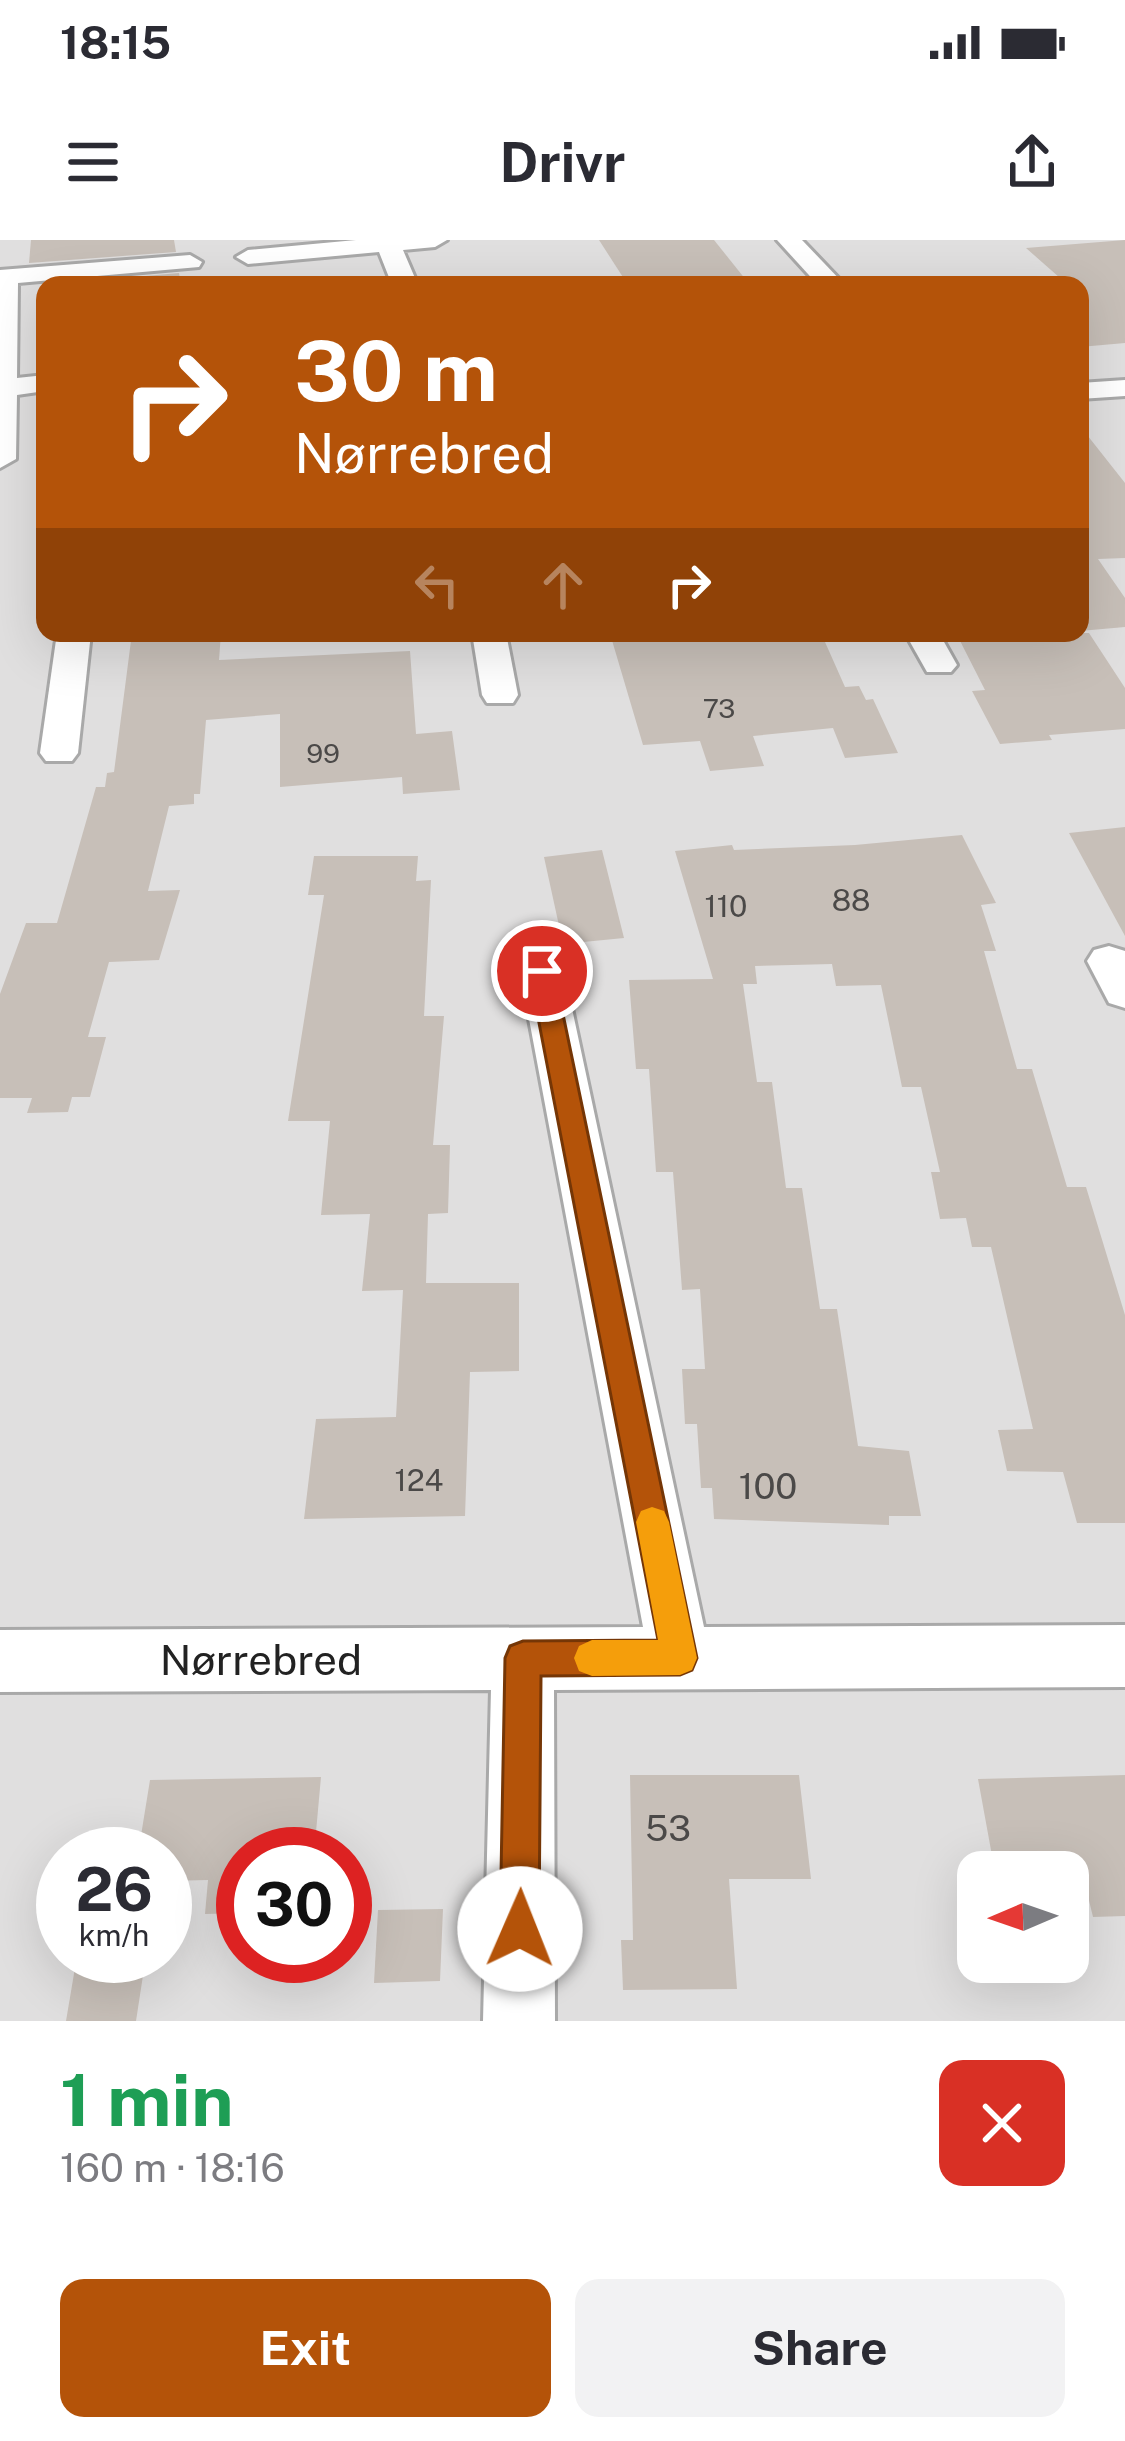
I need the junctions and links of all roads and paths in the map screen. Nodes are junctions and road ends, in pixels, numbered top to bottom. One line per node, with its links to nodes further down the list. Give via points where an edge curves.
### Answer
1 (435, 240): 3 (street)
2 (789, 240): 7 (street)
3 (388, 244): 4 (street); 6 (street)
4 (248, 256)
5 (190, 262): 8 (street)
6 (401, 276)
7 (823, 276)
8 (3, 277): 9 (street)
9 (2, 381): 10 (street); 13 (street)
10 (36, 383)
11 (1125, 388): 12 (street)
12 (1089, 390)
13 (8, 458)
14 (73, 642): 17 (street)
15 (491, 642): 16 (street)
16 (500, 695)
17 (59, 753)
18 (542, 971): 21 (street)
19 (1125, 1656): 21 (street, Nørrebred)
20 (523, 1658): 21 (street, Nørrebred); 22 (street, Nørrebred); 23 (street)
21 (680, 1658)
22 (0, 1660)
23 (519, 2021)

